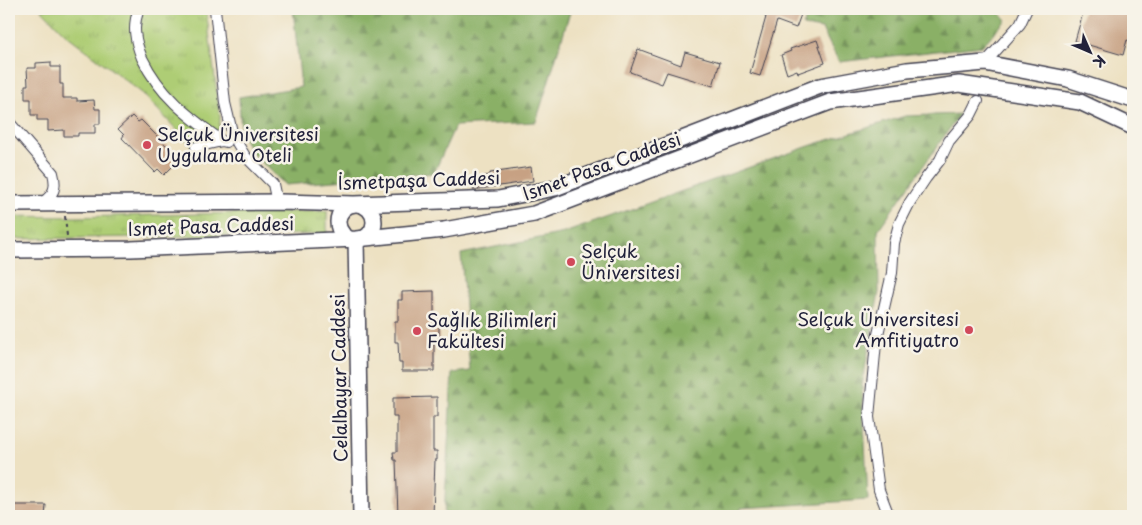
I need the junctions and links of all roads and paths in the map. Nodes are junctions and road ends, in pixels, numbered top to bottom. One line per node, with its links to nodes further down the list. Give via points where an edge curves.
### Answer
1 (139, 9): 9 (street, via 135,35 150,75 174,104)
2 (215, 9): 10 (street, via 226,112 232,136)
3 (1027, 9): 4 (street, via 1020,24)
4 (985, 63): 5 (main road, İsmetpaşa Caddesi, via 1068,79); 16 (main road, İsmetpaşa Caddesi, via 907,70 820,86 555,188 498,199)
5 (1133, 100)
6 (978, 101): 21 (street, via 910,202 894,242 892,273 876,343 868,417 879,490)
7 (9, 122): 14 (street, via 53,173 56,184 52,196)
8 (1133, 127): 17 (main road, Ismet Pasa Caddesi, via 1080,102 960,84 830,102 534,214 444,230)
9 (222, 142): 10 (street); 11 (street)
10 (239, 146): 12 (street, via 273,184)
11 (196, 147)
12 (277, 202): 15 (main road, İsmetpaşa Caddesi); 16 (main road, İsmetpaşa Caddesi)
13 (9, 204): 14 (main road, İsmetpaşa Caddesi)
14 (42, 204): 15 (main road, İsmetpaşa Caddesi)
15 (64, 204): 19 (path)
16 (354, 204): 17 (main road, via 344,209 339,226 346,236); 17 (main road, via 365,206 374,220 371,231)
17 (356, 239): 19 (main road, Ismet Pasa Caddesi); 20 (main road, Celalbayar Caddesi)
18 (9, 250): 19 (main road, Ismet Pasa Caddesi)
19 (69, 251)
20 (361, 516)
21 (889, 516)

